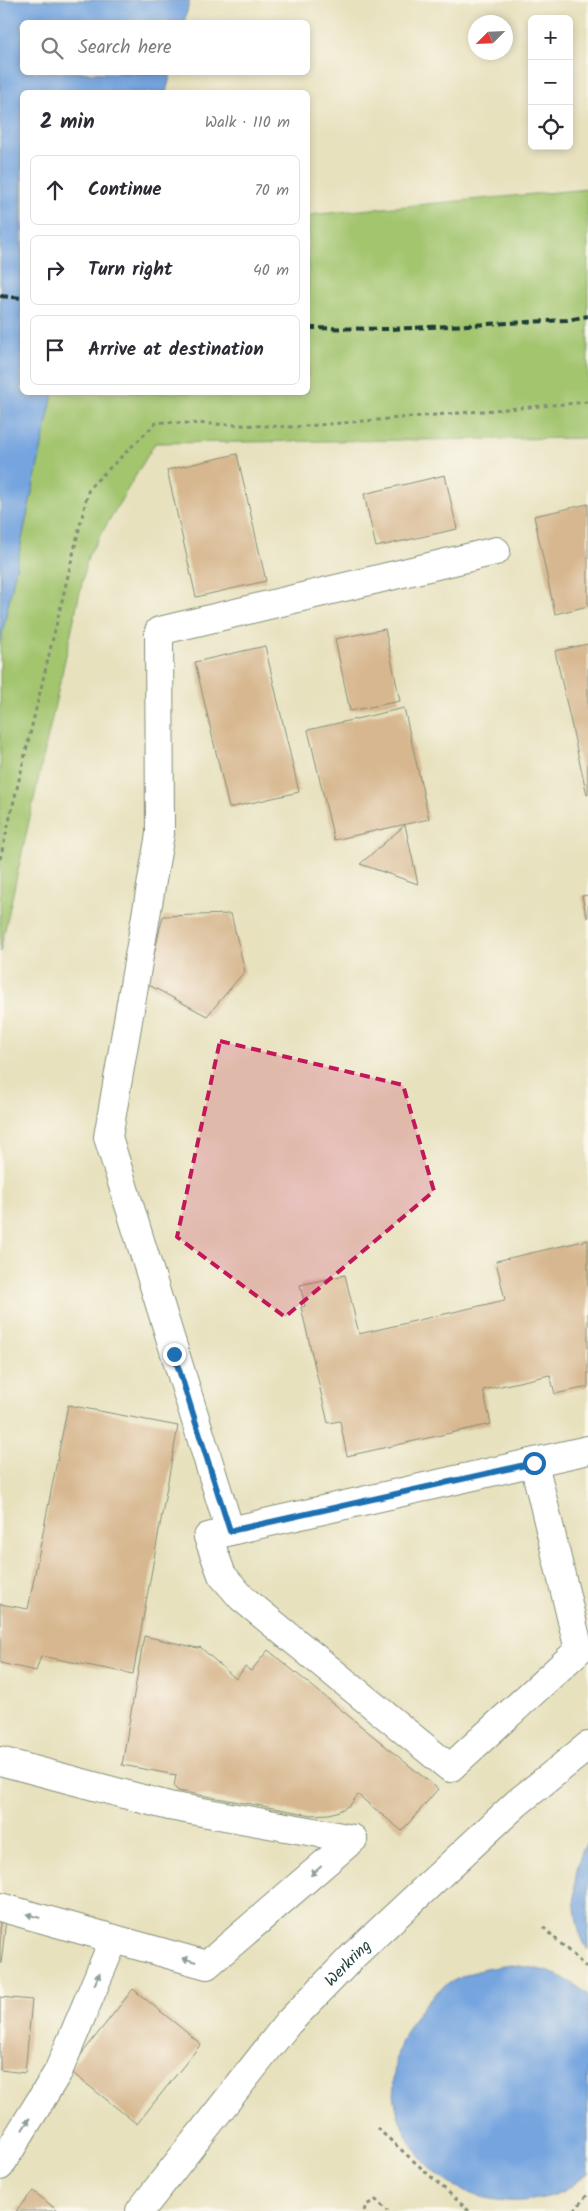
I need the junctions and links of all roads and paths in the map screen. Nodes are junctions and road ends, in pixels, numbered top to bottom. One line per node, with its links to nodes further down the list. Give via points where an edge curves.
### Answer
1 (588, 402): 3 (path, via 294,427 157,422 89,488)
2 (496, 551): 6 (street, via 160,631 160,834 108,1137)
3 (0, 859)
4 (588, 1450): 5 (street)
5 (534, 1463): 6 (street); 6 (street, via 579,1650 450,1768 242,1598 222,1575 208,1537)
6 (230, 1531)
7 (588, 1746): 16 (street, Werkring, via 517,1803 355,1954 288,2023)
8 (0, 1761): 11 (street, one-way to 11, via 168,1806 353,1839 207,1965)
9 (0, 1907): 11 (street, one-way to 9)
10 (543, 1927): 12 (path)
11 (114, 1939): 14 (street, one-way to 11, via 58,2072)
12 (588, 1970)
13 (377, 2128): 19 (path)
14 (0, 2166)
15 (588, 2194): 20 (path)
16 (140, 2211)
17 (364, 2211): 18 (path, via 366,2205 376,2200)
18 (388, 2211)
19 (469, 2211)
20 (574, 2211)

